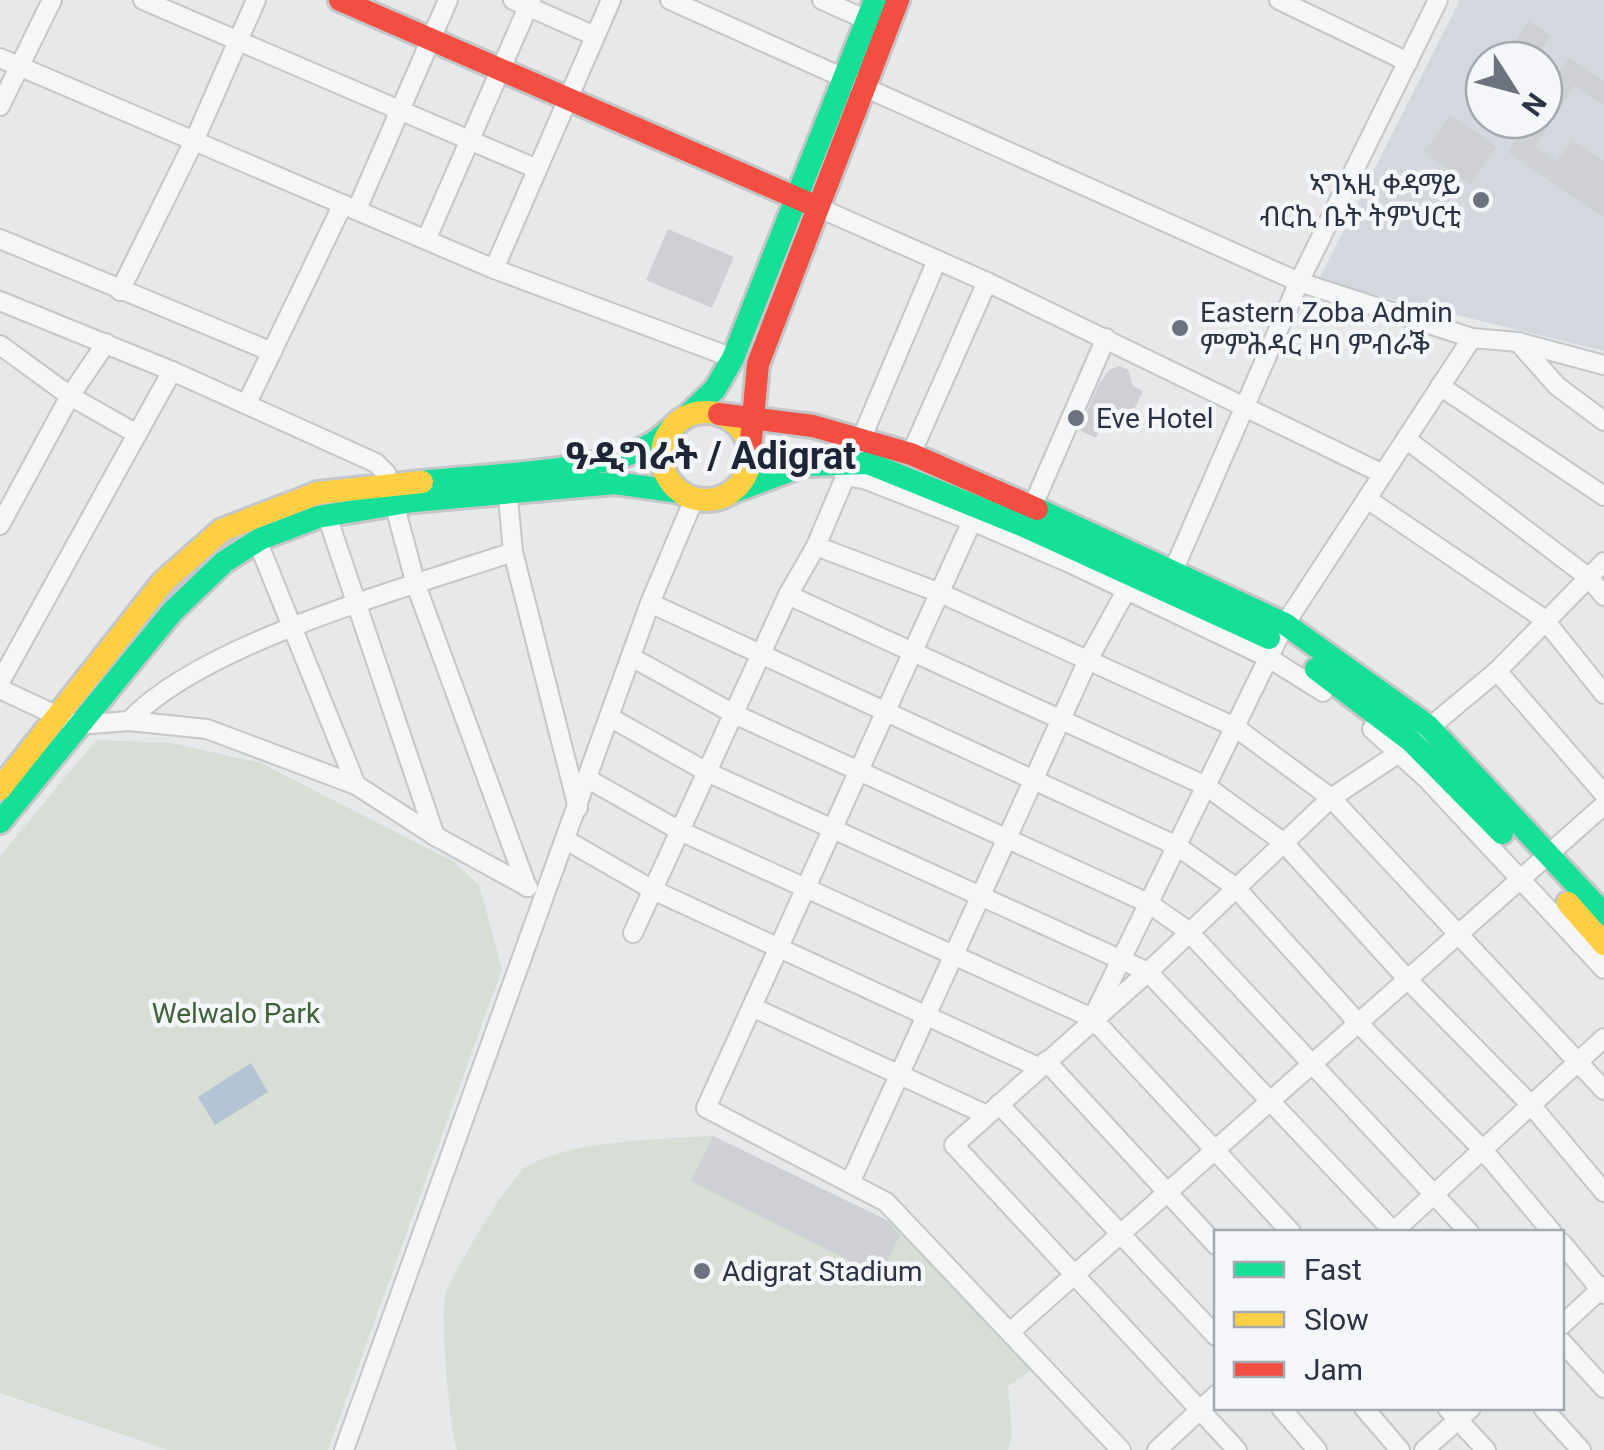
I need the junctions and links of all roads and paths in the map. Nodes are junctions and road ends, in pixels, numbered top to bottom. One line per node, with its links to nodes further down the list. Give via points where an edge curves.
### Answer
1 (52, 0): 19 (street)
2 (143, 0): 15 (street)
3 (256, 0): 15 (street)
4 (340, 0): 16 (main road)
5 (448, 0): 16 (street)
6 (611, 0): 14 (street)
7 (670, 0): 21 (street)
8 (822, 0): 13 (street)
9 (898, 0): 21 (main road)
10 (1278, 0): 18 (street)
11 (1438, 0): 18 (street)
12 (524, 2): 14 (street); 20 (street)
13 (871, 10): 21 (main road)
14 (595, 36): 22 (street)
15 (239, 40): 24 (street); 25 (street)
16 (431, 40): 20 (main road); 24 (street)
17 (0, 58): 19 (street)
18 (1408, 62): 35 (street)
19 (20, 66): 23 (street); 25 (street)
20 (500, 70): 22 (main road); 26 (street)
21 (855, 82): 28 (main road); 35 (street)
22 (568, 99): 27 (street); 28 (main road)
23 (0, 106)
24 (400, 110): 26 (street); 29 (street)
25 (195, 139): 29 (street); 36 (street)
26 (470, 140): 27 (street); 31 (street)
27 (537, 169): 33 (street)
28 (807, 203): 32 (street); 44 (main road); 52 (main road, via 758,364)
29 (350, 207): 31 (street); 43 (street)
30 (0, 239): 36 (street)
31 (426, 240): 33 (street)
32 (937, 260): 34 (street); 56 (street)
33 (494, 269): 44 (street)
34 (988, 282): 38 (street); 59 (street)
35 (1299, 282): 39 (street); 50 (street)
36 (120, 291): 43 (street)
37 (0, 300): 40 (street)
38 (1106, 338): 50 (street); 68 (street)
39 (1472, 338): 41 (street); 47 (street)
40 (106, 342): 46 (street); 48 (street)
41 (1518, 342): 45 (street); 54 (street, via 1557,386)
42 (0, 344): 48 (street)
43 (272, 352): 49 (street)
44 (734, 358): 53 (main road, via 715,389)
45 (1604, 365)
46 (172, 371): 49 (street); 55 (street)
47 (1440, 386): 57 (street); 66 (street)
48 (70, 396): 55 (street); 71 (street)
49 (247, 403): 64 (street, via 376,463)
50 (1245, 406): 61 (street); 76 (street)
51 (718, 414): 52 (main road); 53 (main road); 58 (main road, via 740,428)
52 (752, 418): 56 (main road); 58 (main road)
53 (682, 420): 62 (main road, via 628,453); 65 (main road, via 665,440 662,458 666,474)
54 (1604, 421)
55 (137, 434): 93 (street)
56 (858, 438): 59 (main road); 60 (street)
57 (1406, 439): 61 (street); 77 (street)
58 (750, 450): 63 (main road, via 746,476)
59 (911, 454): 68 (main road)
60 (846, 468): 63 (main road, via 794,468); 68 (main road, via 895,472); 70 (street); 73 (street)
61 (1383, 474): 67 (street)
62 (507, 482): 64 (main road); 65 (main road, via 631,482); 74 (street)
63 (730, 494): 65 (main road, via 713,500)
64 (394, 495): 69 (main road); 78 (street); 100 (main road, via 318,492 222,530 163,582)
65 (687, 495): 83 (street)
66 (1604, 496)
67 (1367, 499): 85 (street); 87 (street)
68 (1028, 515): 76 (main road); 87 (main road)
69 (327, 516): 72 (main road); 84 (street)
70 (972, 521): 79 (street); 80 (street)
71 (0, 524)
72 (258, 540): 86 (street); 100 (main road, via 201,582)
73 (816, 546): 79 (street); 81 (street)
74 (513, 552): 78 (street); 113 (street)
75 (1604, 562): 77 (street)
76 (1174, 569): 87 (main road)
77 (1588, 577): 82 (street); 85 (street)
78 (416, 585): 84 (street); 124 (street)
79 (940, 592): 88 (street); 91 (street)
80 (1126, 592): 87 (street); 91 (street)
81 (788, 595): 88 (street); 89 (street)
82 (1604, 596)
83 (650, 603): 89 (street); 90 (street)
84 (360, 604): 86 (street); 117 (street)
85 (1544, 620): 92 (street); 94 (street)
86 (292, 628): 99 (street, via 176,683); 107 (street)
87 (1277, 641): 101 (street); 102 (main road); 102 (street, via 1295,672)
88 (913, 652): 95 (street); 98 (street)
89 (760, 656): 95 (street); 96 (street)
90 (632, 658): 96 (street); 97 (street)
91 (1088, 660): 98 (street); 101 (street)
92 (1496, 671): 102 (street); 110 (street)
93 (0, 686): 100 (street)
94 (1604, 694)
95 (885, 712): 103 (street); 106 (street)
96 (734, 714): 103 (street); 104 (street)
97 (610, 718): 104 (street); 105 (street)
98 (1061, 720): 106 (street); 108 (street)
99 (128, 721): 100 (street); 107 (street, via 208,729)
100 (66, 722): 109 (main road); 114 (main road)
101 (1234, 727): 108 (street); 111 (street)
102 (1413, 740): 111 (street); 122 (main road); 122 (street)
103 (859, 771): 115 (street); 118 (street)
104 (707, 772): 115 (street); 116 (street)
105 (588, 779): 113 (street); 116 (street)
106 (1033, 780): 118 (street); 121 (street)
107 (356, 784): 117 (street)
108 (1206, 786): 120 (street); 121 (street)
109 (0, 789)
110 (1604, 794)
111 (1331, 798): 120 (street); 134 (street)
112 (1604, 806): 122 (street)
113 (578, 808): 119 (street)
114 (0, 822)
115 (832, 829): 126 (street); 129 (street)
116 (680, 830): 126 (street); 127 (street)
117 (435, 836): 124 (street)
118 (1006, 838): 129 (street); 130 (street)
119 (566, 840): 125 (street); 127 (street)
120 (1283, 842): 123 (street); 141 (street)
121 (1176, 846): 123 (street); 130 (street)
122 (1536, 867): 128 (main road); 134 (street); 139 (street)
123 (1234, 886): 132 (street); 145 (street)
124 (528, 887): 125 (street)
125 (549, 888): 181 (street)
126 (806, 888): 136 (street); 137 (street)
127 (653, 890): 133 (street); 136 (street)
128 (1575, 896): 131 (main road); 135 (main road)
129 (980, 897): 137 (street); 138 (street)
130 (1148, 904): 132 (street); 138 (street)
131 (1604, 914)
132 (1188, 930): 140 (street); 149 (street)
133 (633, 933)
134 (1458, 938): 141 (street); 147 (street)
135 (1604, 944)
136 (779, 948): 142 (street); 143 (street)
137 (953, 955): 143 (street); 144 (street)
138 (1120, 961): 140 (street); 144 (street)
139 (1604, 969)
140 (1148, 972): 144 (street); 152 (street)
141 (1409, 981): 145 (street); 153 (street)
142 (752, 1007): 150 (street); 157 (street, via 706,1108)
143 (926, 1014): 148 (street); 150 (street)
144 (1092, 1018): 148 (street); 155 (street)
145 (1360, 1025): 149 (street); 156 (street)
146 (1604, 1038): 147 (street)
147 (1579, 1061): 151 (street); 153 (street)
148 (1042, 1064): 154 (street); 159 (street)
149 (1312, 1067): 152 (street); 160 (street)
150 (898, 1074): 154 (street); 157 (street)
151 (1604, 1090)
152 (1269, 1105): 155 (street); 162 (street)
153 (1531, 1106): 156 (street); 158 (street)
154 (993, 1109): 166 (street); 169 (street, via 954,1145)
155 (1218, 1150): 159 (street); 161 (street)
156 (1483, 1150): 160 (street); 165 (street)
157 (850, 1183): 172 (street, via 886,1202)
158 (1604, 1192)
159 (1167, 1194): 166 (street); 167 (street)
160 (1436, 1194): 163 (street); 164 (street)
161 (1289, 1230)
162 (1392, 1230)
163 (1396, 1230)
164 (1467, 1230)
165 (1550, 1230)
166 (1119, 1236): 169 (street); 173 (street)
167 (1214, 1243)
168 (1564, 1246): 170 (street)
169 (1073, 1276): 172 (street); 176 (street)
170 (1603, 1290): 171 (street)
171 (1564, 1323)
172 (1010, 1332): 182 (street)
173 (1214, 1334)
174 (1564, 1344): 175 (street)
175 (1604, 1388)
176 (1209, 1402): 183 (street); 184 (street)
177 (1283, 1410): 185 (street)
178 (1366, 1410): 186 (street)
179 (1545, 1410): 189 (street)
180 (1458, 1412): 187 (street); 188 (street)
181 (344, 1450)
182 (1121, 1450)
183 (1157, 1450)
184 (1237, 1450)
185 (1317, 1450)
186 (1400, 1450)
187 (1424, 1450)
188 (1486, 1450)
189 (1582, 1450)

